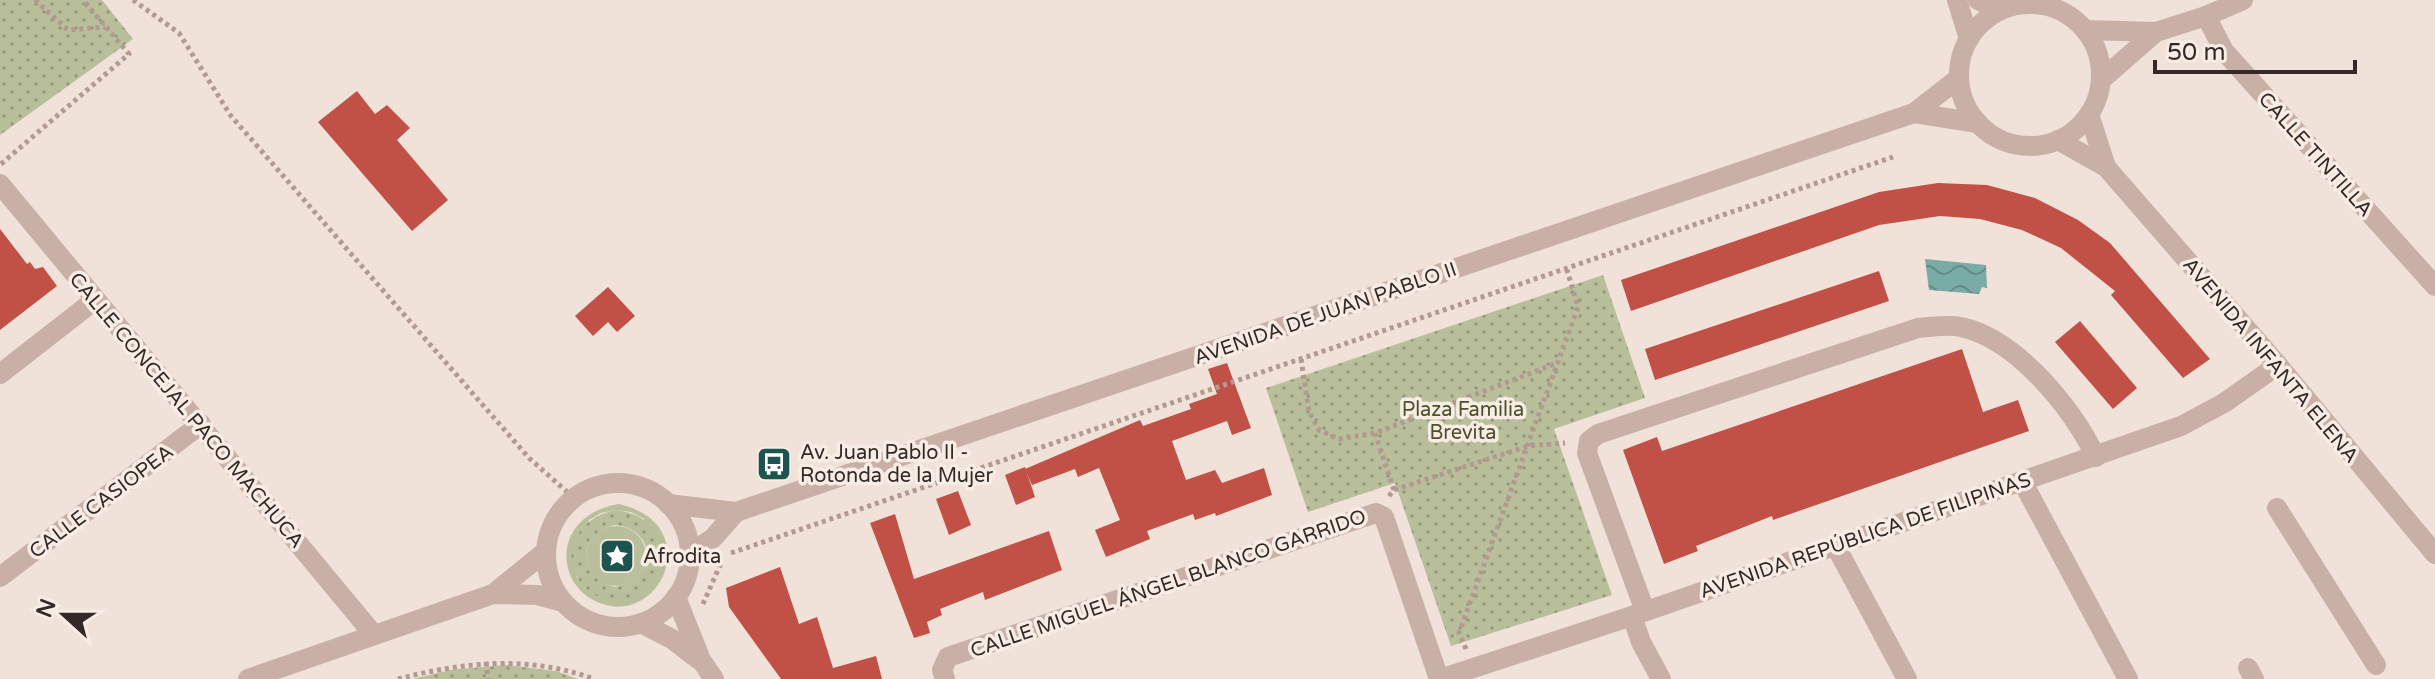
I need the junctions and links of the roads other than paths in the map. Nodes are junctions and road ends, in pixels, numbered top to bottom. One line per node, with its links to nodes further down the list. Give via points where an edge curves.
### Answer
1 (1957, 0): 9 (street)
2 (1978, 0): 5 (street)
3 (2243, 0): 6 (street)
4 (2055, 4): 5 (street); 7 (street)
5 (2001, 10): 9 (street)
6 (2206, 16): 8 (street); 18 (street, CALLE TINTILLA, via 2224,51)
7 (2085, 30): 8 (street); 11 (street, via 2095,45)
8 (2156, 32): 11 (street)
9 (1969, 39): 10 (street)
10 (1959, 78): 12 (street, AVENIDA DE JUAN PABLO II); 14 (street)
11 (2101, 80): 13 (street)
12 (1914, 113): 14 (street, AVENIDA DE JUAN PABLO II); 27 (street, AVENIDA DE JUAN PABLO II)
13 (2089, 114): 15 (street); 16 (street, AVENIDA INFANTA ELENA)
14 (1978, 123): 15 (street, via 2015,144 2037,146)
15 (2058, 140): 16 (street, AVENIDA INFANTA ELENA)
16 (2106, 167): 20 (street, AVENIDA INFANTA ELENA)
17 (0, 184): 19 (street, CALLE CONCEJAL PACO MACHUCA)
18 (2435, 286)
19 (95, 300): 21 (street); 22 (street, CALLE CONCEJAL PACO MACHUCA)
20 (2278, 365): 23 (street, AVENIDA REPÚBLICA DE FILIPINAS, via 2181,426); 31 (street, AVENIDA INFANTA ELENA)
21 (0, 374)
22 (201, 424): 32 (street, CALLE CASIOPEA); 38 (street, CALLE CONCEJAL PACO MACHUCA)
23 (2096, 457): 24 (street, AVENIDA REPÚBLICA DE FILIPINAS); 36 (street, via 2083,429 2009,347 1958,326 1918,328 1598,434 1589,441 1587,453)
24 (2022, 481): 28 (street, AVENIDA REPÚBLICA DE FILIPINAS); 47 (street)
25 (668, 504): 27 (street, AVENIDA DE JUAN PABLO II); 29 (street, via 633,485 592,488 560,513); 30 (street, via 680,518)
26 (2277, 508): 40 (street)
27 (736, 512): 30 (street, AVENIDA DE JUAN PABLO II)
28 (1835, 545): 36 (street, AVENIDA REPÚBLICA DE FILIPINAS); 46 (street)
29 (546, 551): 33 (street); 35 (street, via 550,578)
30 (690, 554): 34 (street)
31 (2435, 554)
32 (0, 577)
33 (493, 594): 35 (street, via 537,595); 38 (street)
34 (676, 597): 37 (street); 39 (street)
35 (563, 602): 37 (street, via 579,617 599,625)
36 (1639, 614): 44 (street, AVENIDA REPÚBLICA DE FILIPINAS); 45 (street, via 1641,642)
37 (641, 623): 39 (street)
38 (374, 635): 41 (street)
39 (701, 660): 42 (street)
40 (2376, 665)
41 (248, 679)
42 (714, 679)
43 (945, 679): 44 (street, CALLE MIGUEL ÁNGEL BLANCO GARRIDO, via 942,670 948,657 1376,513 1384,517)
44 (1439, 679)
45 (1661, 679)
46 (1907, 679)
47 (2128, 679)

